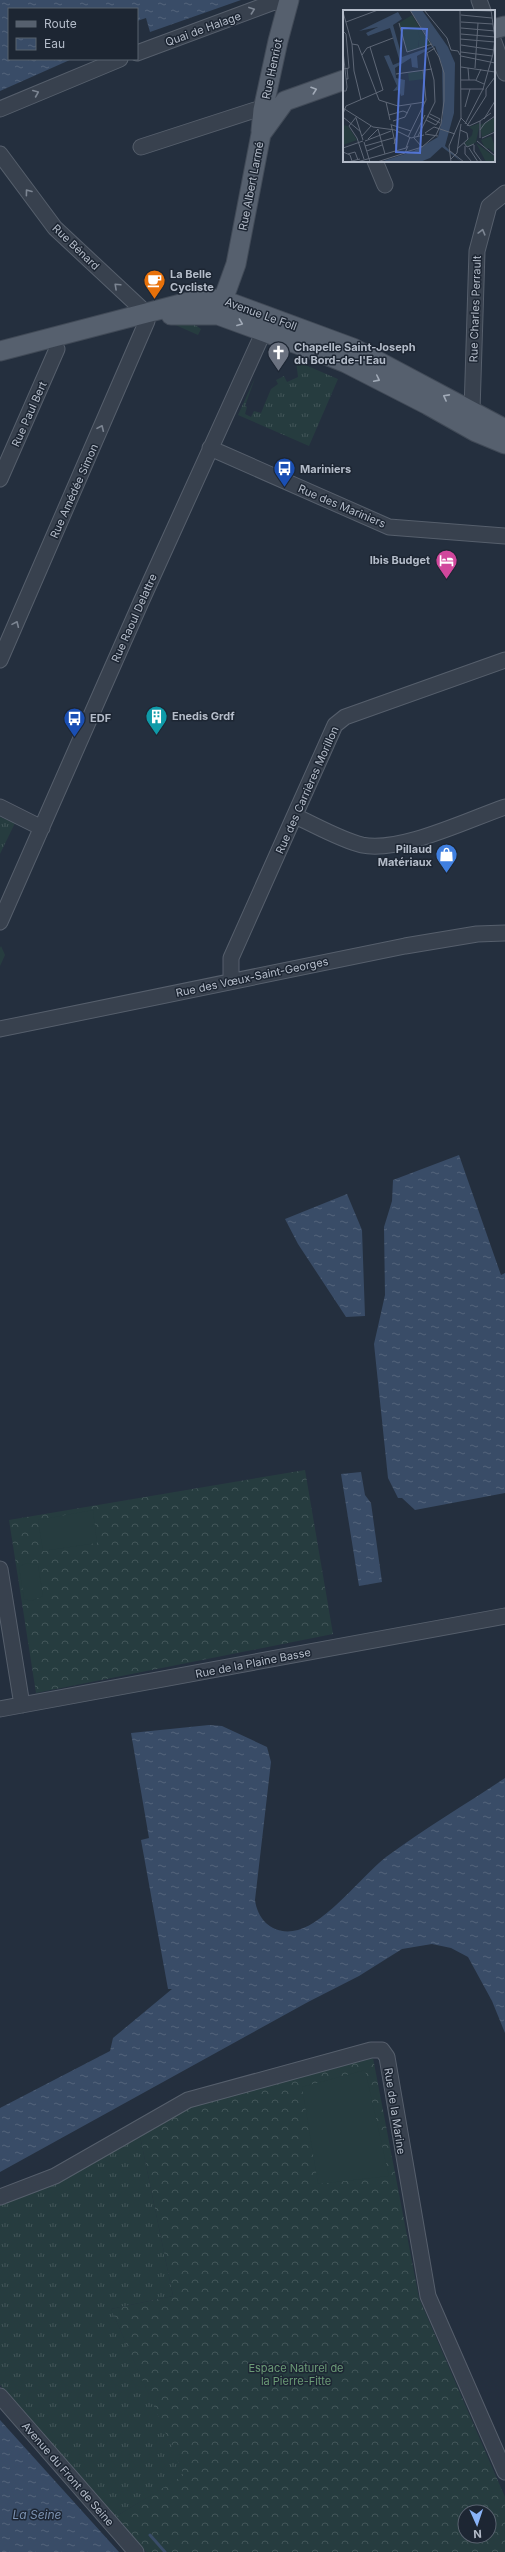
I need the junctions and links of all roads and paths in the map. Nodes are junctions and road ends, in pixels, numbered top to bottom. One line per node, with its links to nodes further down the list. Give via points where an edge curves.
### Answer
1 (479, 0): 3 (street)
2 (288, 2): 7 (street, Quai de Halage, one-way to 2, via 274,2); 11 (main road, Rue Henriot)
3 (483, 10)
4 (505, 26): 5 (main road)
5 (495, 29)
6 (495, 45): 9 (street)
7 (138, 53)
8 (118, 60): 12 (street, one-way to 8)
9 (505, 73)
10 (343, 82): 11 (main road, one-way to 10)
11 (273, 104): 13 (street); 18 (main road, Rue Albert Larmé, via 261,134 236,264)
12 (0, 109)
13 (141, 147)
14 (0, 154): 19 (street, Rue Bénard, one-way to 14, via 55,228)
15 (375, 162): 16 (street)
16 (385, 185)
17 (505, 193): 24 (street, Rue Charles Perrault, one-way to 17, via 477,251 489,206)
18 (220, 307): 19 (main road, Avenue Le Foll); 20 (main road, Avenue Le Foll)
19 (146, 317): 21 (main road, Avenue Le Foll); 22 (main road, Avenue Le Foll); 30 (street, Rue Amédée Simon, one-way to 19)
20 (267, 324): 24 (main road, Avenue Le Foll, one-way to 20, via 360,351); 26 (main road, Avenue Le Foll, one-way to 26, via 476,432); 27 (street, Rue Raoul Delattre)
21 (58, 349): 23 (main road, Avenue Le Foll); 28 (street, Rue Paul Bert)
22 (0, 351)
23 (0, 364)
24 (472, 410): 25 (main road, Avenue Le Foll)
25 (505, 428)
26 (505, 444)
27 (210, 448): 29 (street, Rue des Mariniers, via 389,527); 35 (street, Rue Raoul Delattre)
28 (0, 479)
29 (505, 536)
30 (0, 660)
31 (505, 660): 34 (street, Rue des Carrières Morillon, via 356,712 339,721)
32 (0, 807): 35 (street)
33 (505, 807): 34 (street, via 399,844 373,846 361,844)
34 (295, 816): 38 (street, Rue des Carrières Morillon, via 231,958)
35 (42, 828): 36 (street, Rue Raoul Delattre)
36 (0, 922)
37 (505, 933): 38 (street, Rue des Vœux-Saint-Georges, via 477,934)
38 (231, 980): 39 (street, Rue des Vœux-Saint-Georges)
39 (0, 1029)
40 (0, 1569): 42 (street)
41 (505, 1616): 42 (street, Rue de la Plaine Basse)
42 (22, 1705): 43 (street, Rue de la Plaine Basse)
43 (0, 1709)
44 (0, 2198): 46 (street, Rue de la Marine, via 55,2176 188,2100 372,2050 382,2050 387,2057 428,2296)
45 (0, 2396): 47 (street, Avenue du Front de Seine)
46 (505, 2472)
47 (136, 2552)

